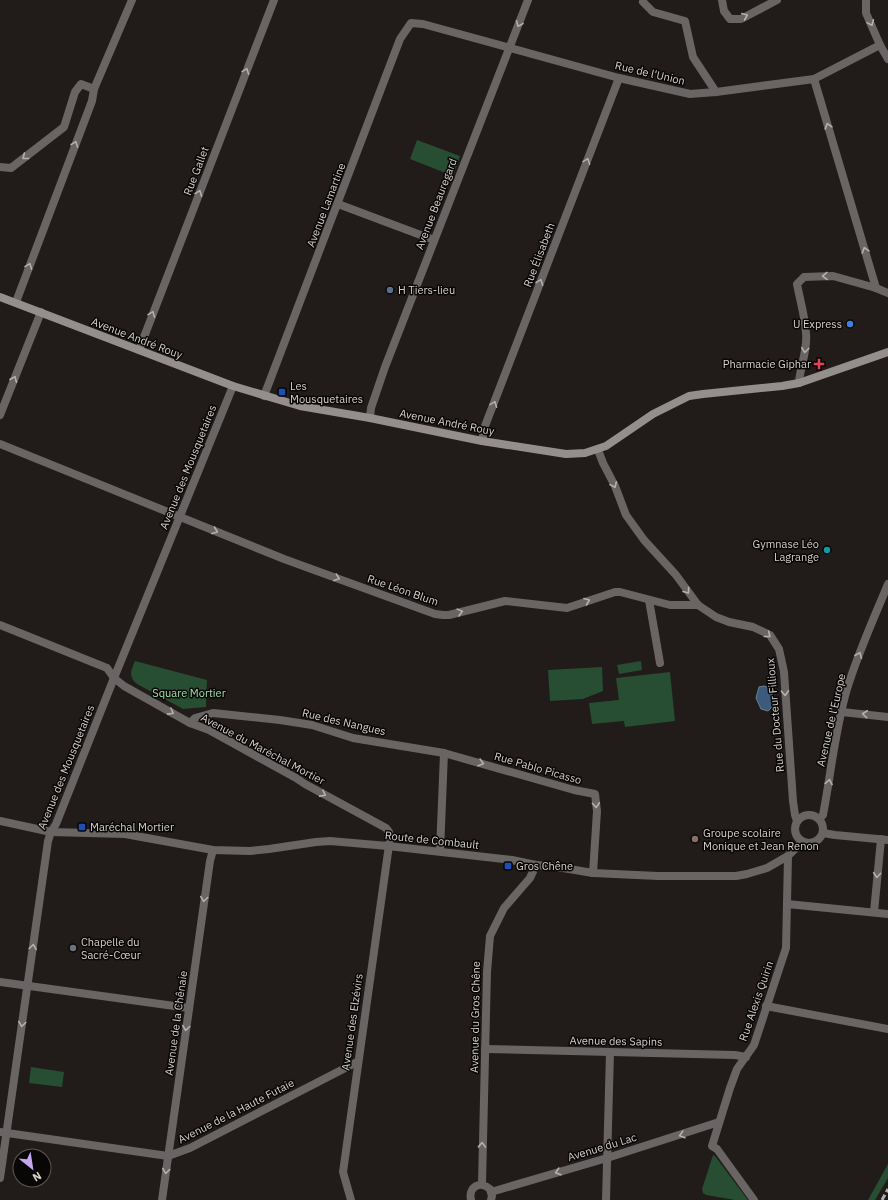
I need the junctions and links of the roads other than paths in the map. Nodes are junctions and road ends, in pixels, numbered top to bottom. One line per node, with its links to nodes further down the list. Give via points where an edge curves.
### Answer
1 (132, 0): 14 (street)
2 (274, 0): 24 (street, Rue Gallet, one-way to 2)
3 (528, 0): 10 (street, Avenue Beauregard, one-way to 10)
4 (722, 0): 5 (street, one-way to 5, via 724,11 730,19 741,19)
5 (777, 0)
6 (866, 0): 9 (street, one-way to 9, via 866,12)
7 (643, 2): 15 (street, via 653,12 686,21 693,58)
8 (412, 23): 10 (street, Rue de l'Union); 17 (street, Avenue Lamartine, via 400,39)
9 (880, 45): 11 (street); 13 (street, Rue de l'Union)
10 (509, 47): 12 (street, Rue de l'Union); 18 (street, Avenue Beauregard)
11 (888, 59)
12 (619, 78): 15 (street, Rue de l'Union, via 690,94); 31 (street, Rue Élisabeth, one-way to 12, via 485,426)
13 (814, 79): 15 (street, Rue de l'Union); 19 (street, one-way to 13)
14 (94, 89): 16 (street, one-way to 16, via 81,84 75,92 64,127 11,168); 22 (street, one-way to 14, via 92,101)
15 (716, 92)
16 (0, 167)
17 (338, 204): 18 (street); 28 (street, Avenue Lamartine)
18 (434, 240): 30 (street, Avenue Beauregard, via 385,367)
19 (876, 288): 20 (street); 26 (street, one-way to 26, via 833,276 804,276 797,284 806,334)
20 (888, 292)
21 (0, 296): 22 (main road, Avenue André Rouy)
22 (16, 302): 23 (main road, Avenue André Rouy)
23 (41, 312): 24 (main road, Avenue André Rouy); 29 (street, one-way to 23)
24 (139, 350): 27 (main road, Avenue André Rouy)
25 (888, 352): 26 (main road, Avenue André Rouy)
26 (799, 383): 33 (main road, Avenue André Rouy, via 689,396 653,414 614,442)
27 (233, 386): 28 (main road, Avenue André Rouy); 34 (street, Avenue des Mousquetaires)
28 (264, 396): 30 (main road, Avenue André Rouy, via 300,406)
29 (0, 415)
30 (370, 418): 31 (main road, Avenue André Rouy)
31 (482, 441): 33 (main road, Avenue André Rouy, via 566,454)
32 (0, 444): 34 (street, Rue Léon Blum)
33 (598, 450): 37 (street, Rue du Docteur Fillioux, one-way to 37, via 626,514 644,540)
34 (179, 517): 36 (street, Rue Léon Blum, one-way to 36, via 290,562 443,615 505,601 567,608 615,592); 40 (street, Avenue des Mousquetaires)
35 (888, 584): 41 (street, Avenue de l'Europe, one-way to 35, via 856,664)
36 (650, 600): 37 (street, Rue Léon Blum, via 670,605); 39 (street)
37 (698, 605): 47 (street, Rue du Docteur Fillioux, one-way to 47, via 716,617 763,630 774,639 779,649 784,672 793,801)
38 (0, 625): 40 (street, Avenue du Maréchal Mortier, via 107,668)
39 (660, 663)
40 (114, 678): 43 (street, Avenue du Maréchal Mortier, one-way to 43); 48 (street, Avenue des Mousquetaires)
41 (842, 712): 42 (street, one-way to 41); 45 (street, Avenue de l'Europe, one-way to 41, via 823,815)
42 (888, 717)
43 (190, 723): 44 (street, Rue des Nangues, via 195,718 213,713 280,720 312,725 353,738); 52 (street, Avenue du Maréchal Mortier, one-way to 52, via 209,730 386,828 390,835)
44 (444, 753): 54 (street); 57 (street, Rue Pablo Picasso, one-way to 57, via 595,794 597,810)
45 (820, 819): 47 (street, via 806,815); 49 (street)
46 (0, 821): 48 (street, Route de Combault)
47 (798, 821): 51 (street, via 795,832)
48 (51, 832): 53 (street, Route de Combault, via 125,834); 62 (street, Avenue des Mousquetaires, one-way to 48)
49 (823, 833): 50 (street); 51 (street, via 815,843)
50 (884, 839): 59 (street, one-way to 59)
51 (802, 842): 55 (street, Route de Combault)
52 (388, 846): 53 (street, Route de Combault, via 330,841 269,849); 54 (street, Route de Combault); 69 (street, Avenue des Elzévirs)
53 (213, 850): 64 (street, Avenue de la Chênaie, one-way to 64)
54 (440, 852): 56 (street, Route de Combault)
55 (788, 856): 57 (street, Route de Combault, via 766,868 736,876); 58 (street, Rue Alexis Quirin)
56 (536, 865): 57 (street, Route de Combault); 66 (street, Avenue du Gros Chêne, via 530,878 504,908 490,936 486,972)
57 (593, 873)
58 (787, 904): 59 (street); 63 (street, Rue Alexis Quirin, via 786,948)
59 (874, 912): 60 (street)
60 (888, 914)
61 (0, 982): 62 (street)
62 (28, 986): 64 (street); 71 (street, Avenue des Mousquetaires, one-way to 71)
63 (766, 1006): 65 (street); 68 (street, Rue Alexis Quirin, via 754,1045)
64 (189, 1008): 72 (street, Avenue de la Chênaie, one-way to 72)
65 (888, 1029)
66 (485, 1049): 67 (street, Avenue des Sapins); 75 (street, Avenue du Gros Chêne, one-way to 66)
67 (610, 1052): 68 (street, Avenue des Sapins); 73 (street)
68 (746, 1057): 70 (street, Rue Alexis Quirin, via 737,1069)
69 (357, 1062): 72 (street, Avenue de la Haute Futaie, via 190,1148); 78 (street, Avenue des Elzévirs, via 343,1172)
70 (719, 1122): 73 (street, Avenue du Lac, one-way to 73); 81 (street, Rue Alexis Quirin, via 712,1146 717,1149)
71 (3, 1132): 72 (street, Avenue de la Haute Futaie); 74 (street, Avenue des Mousquetaires)
72 (168, 1156): 77 (street, Avenue de la Chênaie, one-way to 77)
73 (607, 1158): 76 (street, Avenue du Lac, one-way to 76); 80 (street)
74 (0, 1178)
75 (482, 1184): 76 (street, via 488,1187); 79 (street, via 472,1189)
76 (491, 1196)
77 (162, 1200)
78 (351, 1200)
79 (469, 1200)
80 (606, 1200)
81 (754, 1200)

